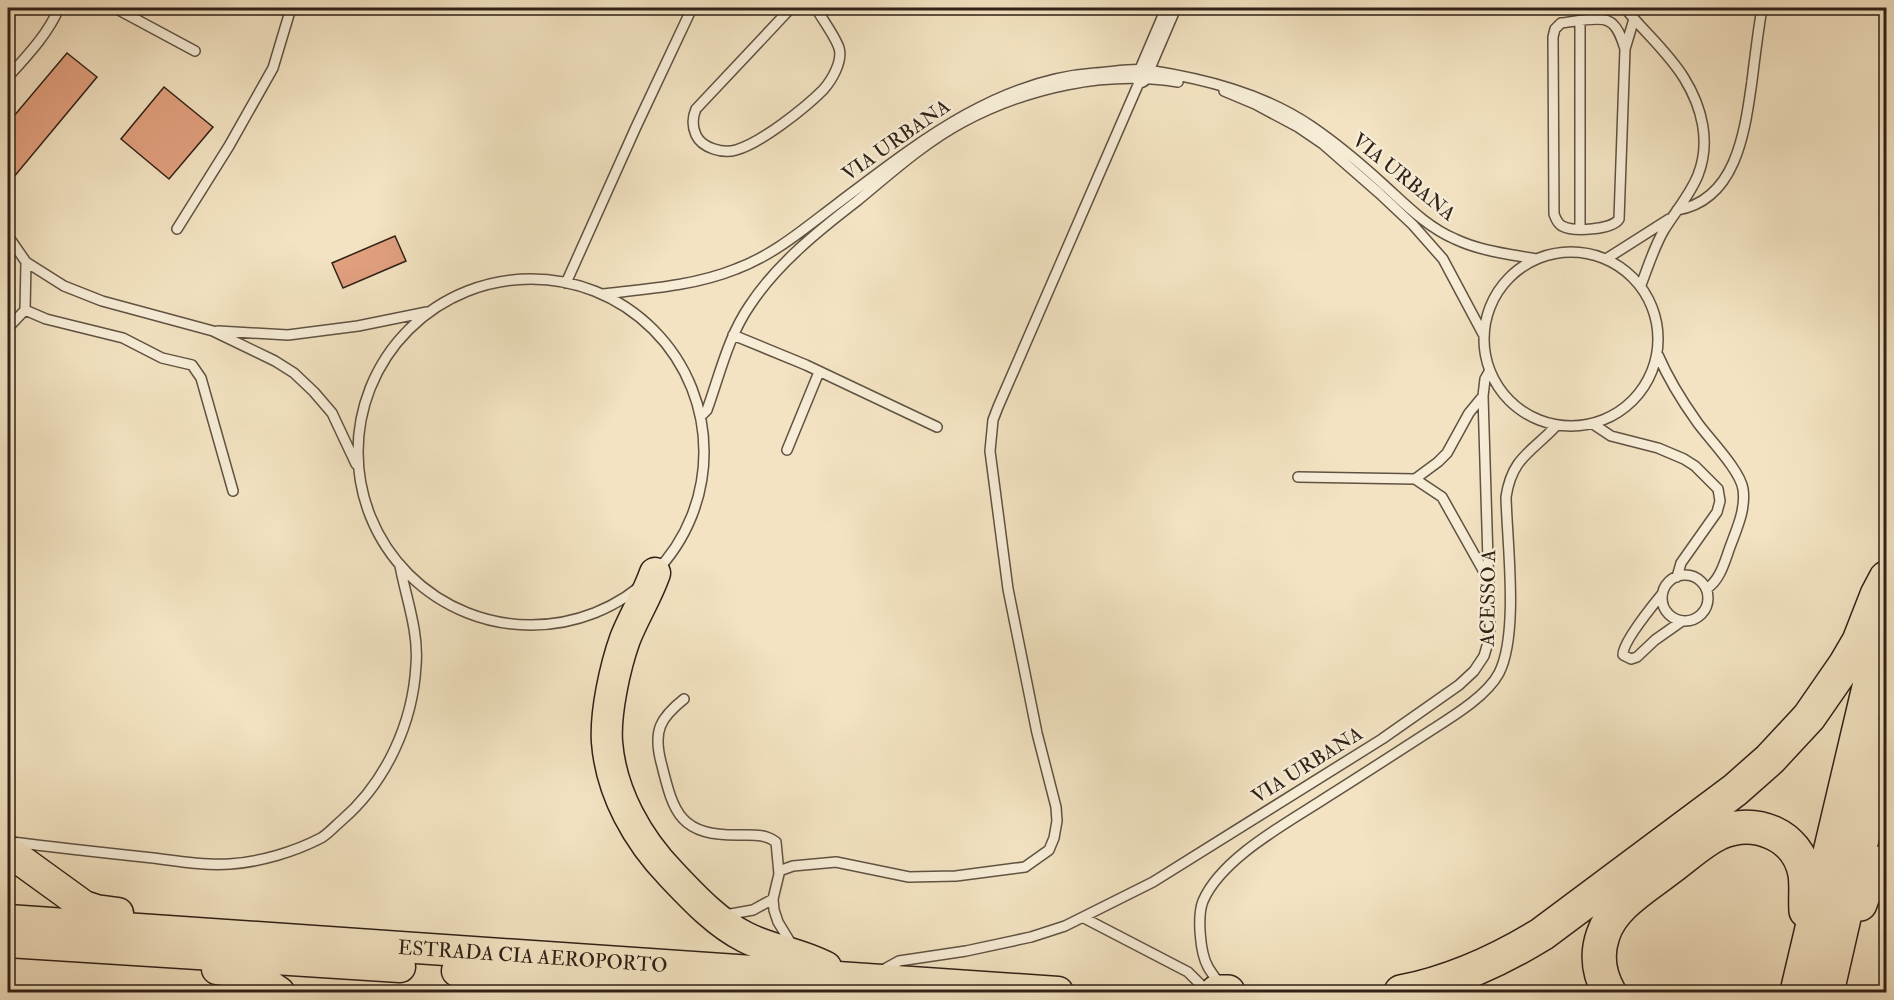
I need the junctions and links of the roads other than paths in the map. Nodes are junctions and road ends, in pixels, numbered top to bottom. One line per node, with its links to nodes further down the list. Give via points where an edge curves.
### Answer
1 (59, 8): 15 (lane, via 31,52)
2 (115, 8): 13 (lane)
3 (291, 8): 17 (lane, via 273,68)
4 (692, 8): 25 (lane)
5 (791, 8): 6 (lane, via 696,109 693,129 699,141 715,150 735,150 760,139 824,89 836,70 839,49)
6 (816, 8)
7 (1171, 8): 14 (street)
8 (1625, 8): 10 (lane)
9 (1762, 8): 16 (lane, via 1747,113 1734,161 1723,182 1708,198)
10 (1634, 19): 12 (lane); 16 (lane, via 1684,77 1702,119 1705,136 1698,175)
11 (1580, 21): 12 (lane, via 1609,21); 18 (lane); 18 (lane, via 1561,23 1555,29 1553,60 1554,214 1564,228)
12 (1625, 49): 18 (lane, via 1619,219 1608,227)
13 (195, 51)
14 (1143, 74): 20 (lane, VIA URBANA, via 1206,81 1271,103 1309,124 1421,218); 21 (lane, VIA URBANA, via 1227,92 1298,127 1357,173); 27 (lane, VIA URBANA, via 1078,74 1004,97 963,114 910,147 786,243 736,269 687,283); 33 (lane, VIA URBANA, via 1048,89 999,106 954,128 819,231 766,282); 61 (lane, via 998,407 990,437 1008,589 1056,807 1057,822 1049,850 1024,867 956,876 909,877 836,862)
15 (8, 77)
16 (1675, 213): 23 (lane); 26 (lane)
17 (177, 229)
18 (1580, 229)
19 (8, 236): 24 (lane)
20 (1453, 238): 21 (lane); 22 (lane, VIA URBANA, via 1485,250)
21 (1439, 254): 32 (lane, VIA URBANA)
22 (1536, 259): 23 (lane, via 1571,252); 32 (lane, via 1505,281 1486,315)
23 (1606, 259): 26 (lane)
24 (26, 262): 28 (lane); 31 (lane, via 64,286 102,301)
25 (566, 283): 27 (lane); 29 (lane, via 519,280 472,289)
26 (1641, 285): 34 (lane, via 1653,306 1659,330)
27 (602, 294): 38 (lane, via 630,310 676,357 691,385)
28 (25, 310): 30 (lane); 46 (lane, via 123,338 162,358 192,365 201,378)
29 (430, 311): 31 (lane, via 288,335); 43 (lane, via 403,335 382,363 366,395 358,430)
30 (8, 328)
31 (213, 331): 43 (lane, via 294,373 332,413)
32 (1483, 334): 36 (lane)
33 (733, 335): 35 (lane); 38 (lane, VIA URBANA, via 707,410)
34 (1658, 355): 39 (lane, via 1650,378 1636,399); 52 (lane, via 1695,420 1735,470 1742,486 1744,499 1738,525 1720,573)
35 (819, 372): 41 (lane); 42 (lane)
36 (1489, 372): 37 (lane, VIA URBANA); 40 (lane, via 1505,397 1528,416)
37 (1483, 396): 45 (lane, via 1447,453); 51 (lane, VIA URBANA)
38 (701, 417): 48 (lane, via 705,450 702,484 692,516)
39 (1593, 424): 40 (lane); 49 (lane, via 1611,436 1684,459 1718,489 1717,512 1681,563)
40 (1556, 426): 73 (lane, ACESSO A, via 1522,458 1509,479 1509,621 1504,662 1498,675 1454,716 1258,842 1225,870 1204,900 1200,913 1207,965)
41 (937, 427)
42 (787, 450)
43 (357, 466): 47 (lane, via 373,518)
44 (1298, 477): 45 (lane)
45 (1415, 479): 51 (lane, via 1442,497)
46 (233, 491)
47 (400, 566): 48 (lane, via 444,602 479,617 526,625 582,617 634,592); 58 (lane, via 417,663 405,722 375,786 322,837 275,856 229,864)
48 (655, 573): 63 (highway, via 625,640 610,700 607,741 617,789 641,839)
49 (1677, 577): 52 (lane, via 1694,577); 53 (lane, via 1667,583)
50 (1887, 578): 79 (highway, via 1860,641 1826,694 1770,759 1736,790 1514,951 1458,977)
51 (1490, 582): 64 (lane, VIA URBANA, via 1489,639 1484,656 1459,685 1382,739 1153,882)
52 (1706, 589): 55 (lane, via 1708,597 1703,612)
53 (1662, 594): 55 (lane, via 1669,615); 55 (lane, via 1623,648 1623,655 1637,657)
54 (1887, 613): 67 (highway)
55 (1682, 621)
56 (684, 699): 61 (lane, via 670,710 658,730 657,749 676,813 685,823 702,831 768,836 776,842)
57 (1887, 734): 66 (highway)
58 (8, 842)
59 (8, 851): 68 (highway, via 75,900 96,910 235,924)
60 (1887, 861): 66 (highway, via 1874,871 1854,913)
61 (779, 871): 62 (lane)
62 (773, 899): 63 (lane, via 753,910); 71 (lane, via 778,922)
63 (714, 916): 71 (highway, via 743,937)
64 (1084, 918): 72 (lane, VIA URBANA, via 1031,937 899,961); 77 (lane, via 1188,972)
65 (8, 920): 68 (highway, ESTRADA CIA AEROPORTO)
66 (1842, 927): 82 (highway)
67 (1809, 935): 80 (highway, via 1805,874 1790,844 1781,836 1757,828 1721,832 1646,886 1611,920 1602,935 1599,962); 81 (highway)
68 (284, 938): 72 (highway, ESTRADA CIA AEROPORTO)
69 (8, 942): 75 (highway, ESTRADA CIA AEROPORTO)
70 (8, 953): 74 (highway, via 236,971)
71 (800, 957): 72 (highway)
72 (858, 980): 76 (highway, ESTRADA CIA AEROPORTO)
73 (1227, 992): 78 (highway)
74 (279, 993)
75 (728, 993)
76 (1058, 993)
77 (1208, 993)
78 (1217, 993)
79 (1401, 993)
80 (1609, 993)
81 (1797, 993)
82 (1827, 993)

